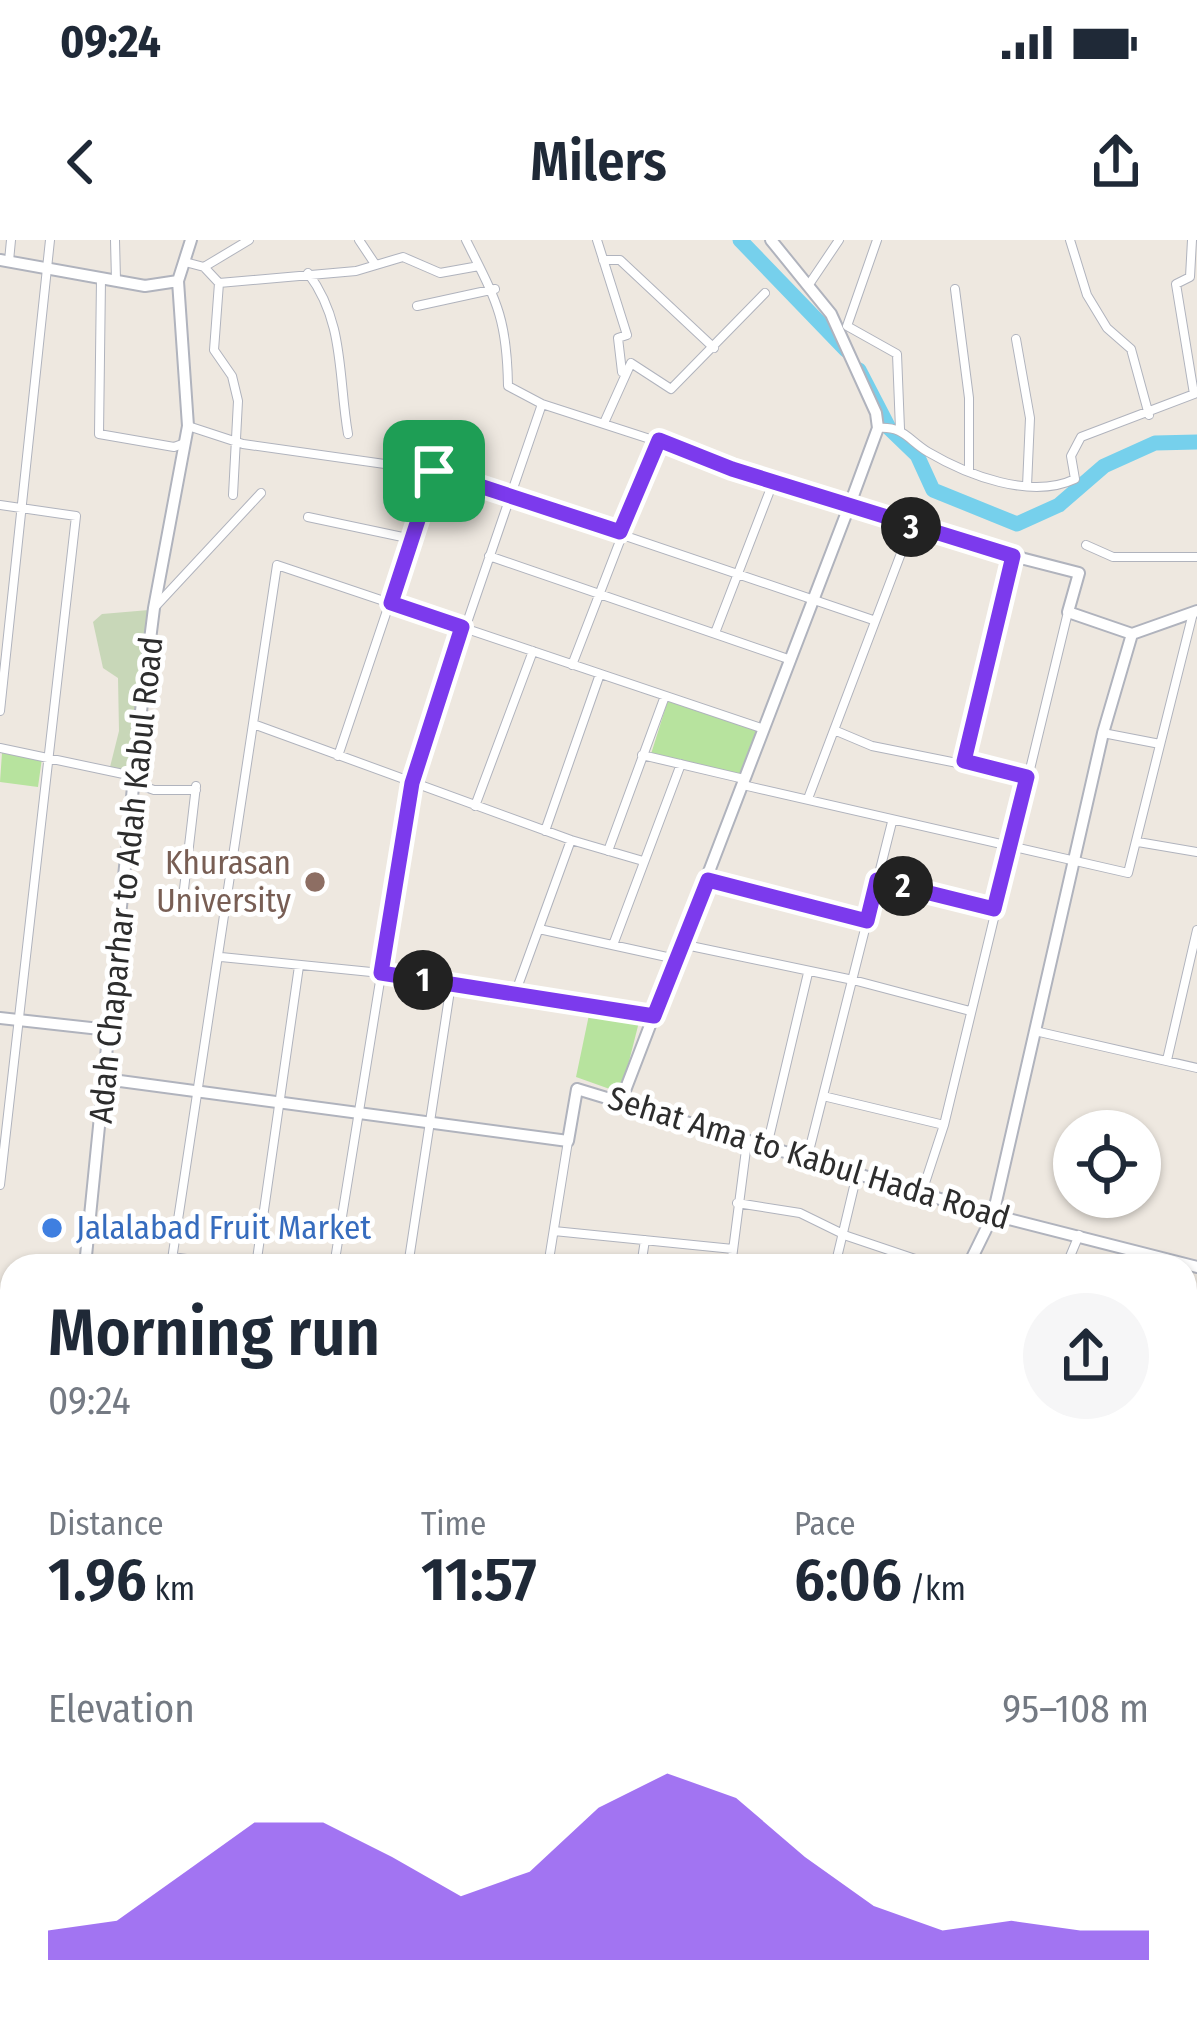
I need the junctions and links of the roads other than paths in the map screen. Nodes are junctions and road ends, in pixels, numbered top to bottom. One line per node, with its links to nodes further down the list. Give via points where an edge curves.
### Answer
1 (10, 240): 15 (street)
2 (50, 240): 20 (street)
3 (115, 240): 23 (street)
4 (191, 240): 16 (main road)
5 (249, 240): 19 (street)
6 (359, 240): 17 (street)
7 (466, 240): 18 (street)
8 (597, 240): 14 (street)
9 (771, 240): 26 (main road)
10 (838, 240): 26 (street)
11 (877, 240): 40 (street, via 847,326 897,354)
12 (1070, 240): 36 (street, via 1087,295 1131,349)
13 (1192, 240): 34 (street, via 1191,274 1177,284)
14 (603, 260): 32 (street, via 620,260); 33 (street, via 627,335 618,338)
15 (4, 261): 20 (main road)
16 (185, 262): 19 (street); 24 (main road)
17 (375, 264): 18 (street, via 403,257 440,272); 21 (street)
18 (479, 266): 27 (street)
19 (204, 267): 25 (street)
20 (46, 268): 22 (main road); 54 (street)
21 (308, 273): 25 (street); 41 (street, via 326,296 338,336)
22 (101, 279): 23 (main road); 44 (street, via 99,434)
23 (116, 280): 24 (main road)
24 (178, 281): 38 (main road, Adah Chaparhar to Adah Kabul Road)
25 (219, 283): 42 (street, via 214,350 238,401)
26 (810, 283): 39 (main road)
27 (494, 289): 30 (street); 35 (street, via 506,327 508,386)
28 (955, 289): 45 (street)
29 (765, 292): 32 (street)
30 (417, 306)
31 (1016, 339): 48 (street, via 1030,418)
32 (714, 348): 33 (street, via 671,389 631,362)
33 (623, 375): 37 (street)
34 (1196, 394): 36 (street)
35 (542, 404): 37 (street); 50 (street)
36 (1149, 415): 48 (street, via 1081,437 1069,483)
37 (604, 424): 43 (street)
38 (188, 426): 42 (street); 44 (main road, Adah Chaparhar to Adah Kabul Road)
39 (878, 428): 40 (street); 52 (main road)
40 (900, 429): 45 (street)
41 (348, 434)
42 (234, 439): 46 (street); 51 (street)
43 (659, 440): 47 (street); 57 (street)
44 (184, 442): 67 (main road, Adah Chaparhar to Adah Kabul Road)
45 (969, 470): 48 (street)
46 (434, 471): 50 (street); 58 (street)
47 (774, 479): 52 (street); 63 (street)
48 (1027, 486)
49 (261, 493): 67 (street)
50 (510, 494): 57 (street); 60 (street)
51 (233, 495)
52 (850, 504): 56 (main road); 65 (main road)
53 (0, 505): 54 (street)
54 (21, 508): 79 (street); 87 (street, via 76,516)
55 (308, 517): 58 (street)
56 (911, 527): 61 (main road); 70 (street)
57 (620, 532): 63 (street); 64 (street)
58 (412, 538): 66 (street)
59 (1087, 545): 62 (street, via 1113,557)
60 (489, 556): 64 (street); 71 (street)
61 (1013, 556): 68 (main road, via 1078,574); 89 (street)
62 (1197, 557)
63 (737, 573): 65 (street); 72 (street)
64 (598, 592): 72 (street); 76 (street)
65 (815, 600): 70 (street); 75 (main road)
66 (391, 603): 71 (street); 80 (street, via 278,565); 88 (street)
67 (154, 608): 92 (main road, Adah Chaparhar to Adah Kabul Road)
68 (1068, 612): 73 (main road); 91 (street)
69 (1195, 612): 73 (main road); 84 (street)
70 (873, 620): 82 (street)
71 (462, 627): 74 (street); 94 (street)
72 (715, 633): 75 (street)
73 (1132, 634): 83 (main road)
74 (533, 651): 76 (street); 96 (street)
75 (791, 660): 81 (main road)
76 (572, 664): 77 (street)
77 (600, 674): 78 (street); 98 (street)
78 (665, 696): 81 (street); 86 (street)
79 (0, 710)
80 (256, 724): 88 (street); 115 (street)
81 (765, 729): 93 (main road)
82 (834, 730): 89 (street, via 872,746); 95 (street)
83 (1103, 733): 84 (street); 105 (main road)
84 (1160, 744): 100 (street)
85 (0, 748): 87 (street)
86 (642, 754): 90 (street); 102 (street)
87 (51, 755): 92 (street); 126 (street)
88 (338, 756): 94 (street)
89 (964, 761): 91 (street)
90 (680, 764): 93 (street); 104 (street)
91 (1027, 777): 101 (street)
92 (133, 779): 108 (street, via 139,788 196,788); 127 (main road, Adah Chaparhar to Adah Kabul Road)
93 (744, 782): 95 (street); 106 (main road)
94 (412, 783): 96 (street); 118 (street)
95 (809, 796): 97 (street)
96 (476, 806): 98 (street)
97 (892, 822): 101 (street); 107 (street)
98 (544, 831): 99 (street)
99 (571, 840): 102 (street); 111 (street)
100 (1138, 842): 103 (street); 105 (street, via 1128,873)
101 (1007, 847): 105 (street); 109 (street)
102 (608, 851): 104 (street)
103 (1197, 852)
104 (643, 861): 114 (street)
105 (1075, 862): 128 (main road)
106 (708, 880): 110 (street); 113 (main road)
107 (877, 880): 109 (street); 110 (street)
108 (184, 889)
109 (994, 909): 123 (street)
110 (867, 921): 120 (street)
111 (539, 929): 114 (street); 122 (street)
112 (1197, 930): 129 (street)
113 (681, 944): 116 (main road); 119 (street)
114 (614, 945): 116 (street)
115 (221, 957): 117 (street); 132 (street)
116 (676, 959): 124 (main road)
117 (299, 966): 118 (street); 135 (street)
118 (381, 973): 121 (street); 136 (street)
119 (808, 973): 120 (street); 141 (street)
120 (853, 980): 123 (street); 133 (street)
121 (451, 984): 122 (street); 137 (street)
122 (516, 992): 124 (street)
123 (970, 1011): 138 (street)
124 (654, 1016): 134 (main road)
125 (0, 1018): 126 (main road)
126 (19, 1020): 127 (main road); 144 (street)
127 (109, 1030): 131 (main road, Adah Chaparhar to Adah Kabul Road)
128 (1033, 1030): 129 (street); 147 (main road)
129 (1167, 1060): 130 (street)
130 (1197, 1068)
131 (105, 1079): 132 (main road, Sehat Ama to Kabul Hada Road); 153 (main road, Adah Chaparhar to Adah Kabul Road)
132 (199, 1092): 135 (main road, Sehat Ama to Kabul Hada Road); 154 (street)
133 (823, 1096): 138 (street); 142 (street)
134 (621, 1101): 139 (main road, Sehat Ama to Kabul Hada Road, via 577,1089); 140 (main road, Sehat Ama to Kabul Hada Road)
135 (282, 1105): 136 (main road, Sehat Ama to Kabul Hada Road); 155 (street)
136 (356, 1109): 137 (main road, Sehat Ama to Kabul Hada Road); 156 (street)
137 (430, 1120): 139 (main road, Sehat Ama to Kabul Hada Road); 157 (street)
138 (944, 1126): 145 (street)
139 (568, 1141): 148 (street)
140 (747, 1142): 141 (main road, Sehat Ama to Kabul Hada Road); 146 (street)
141 (767, 1146): 142 (main road, Sehat Ama to Kabul Hada Road)
142 (807, 1161): 143 (main road, Sehat Ama to Kabul Hada Road)
143 (857, 1174): 145 (main road, Sehat Ama to Kabul Hada Road); 150 (street)
144 (0, 1185)
145 (922, 1192): 147 (main road, Sehat Ama to Kabul Hada Road)
146 (737, 1204): 150 (street, via 800,1213); 152 (street)
147 (993, 1215): 149 (main road, Sehat Ama to Kabul Hada Road); 163 (main road)
148 (554, 1231): 151 (street); 158 (street)
149 (1079, 1234): 164 (street); 165 (main road, Sehat Ama to Kabul Hada Road)
150 (847, 1236): 161 (street); 162 (street)
151 (645, 1240): 152 (street); 159 (street)
152 (734, 1249): 160 (street)
153 (86, 1254)
154 (172, 1254)
155 (258, 1254)
156 (336, 1254)
157 (410, 1254)
158 (550, 1254)
159 (643, 1254)
160 (733, 1254)
161 (840, 1254)
162 (900, 1254)
163 (974, 1254)
164 (1071, 1254)
165 (1151, 1254)

